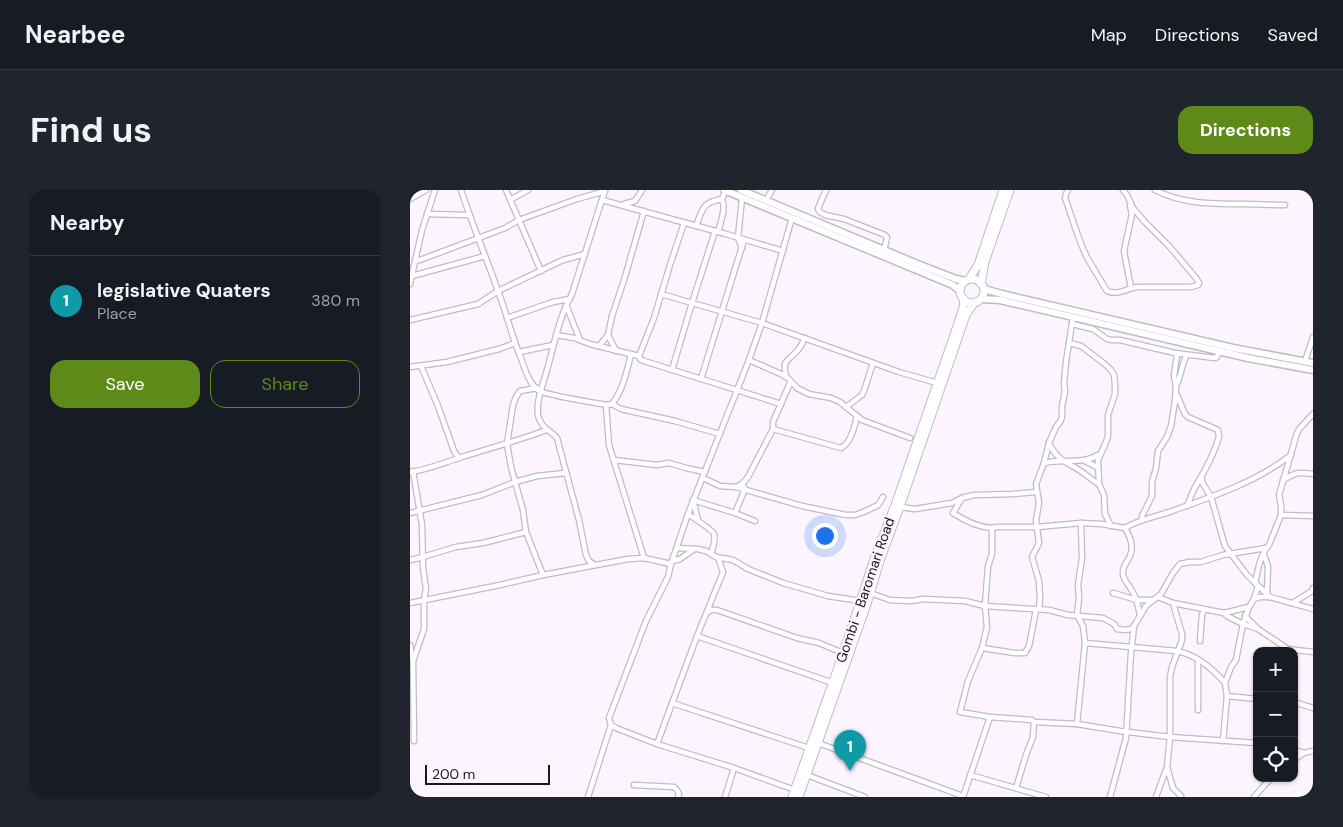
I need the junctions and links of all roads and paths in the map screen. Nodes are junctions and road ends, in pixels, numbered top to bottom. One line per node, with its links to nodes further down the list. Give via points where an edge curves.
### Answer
1 (426, 190): 19 (street)
2 (435, 190): 29 (street)
3 (461, 190): 30 (street)
4 (506, 190): 20 (street)
5 (528, 190): 20 (street)
6 (642, 190): 23 (street)
7 (725, 190): 17 (main road); 18 (street)
8 (741, 190): 22 (main road)
9 (772, 190): 22 (street)
10 (826, 190): 40 (street, via 818,209 820,212 885,235 888,238)
11 (1004, 190): 47 (main road, via 978,264)
12 (1010, 190): 49 (main road, via 985,262)
13 (1068, 190): 50 (street, via 1066,198 1074,226 1107,291 1119,293)
14 (1123, 190): 24 (street)
15 (1155, 190): 26 (street, via 1192,202)
16 (605, 191): 21 (street); 32 (street)
17 (742, 198): 31 (main road); 37 (street)
18 (722, 199): 34 (street, via 708,203); 35 (street, via 724,204)
19 (410, 200)
20 (510, 200): 32 (street)
21 (602, 200): 25 (street); 42 (street)
22 (766, 200): 40 (main road)
23 (635, 201): 25 (street); 27 (street)
24 (1130, 202): 50 (street, via 1132,214 1124,251); 50 (street, via 1199,283 1192,287)
25 (623, 205): 27 (street)
26 (1284, 205)
27 (637, 209): 28 (street)
28 (644, 212): 33 (street); 65 (street)
29 (427, 214): 30 (street); 44 (street)
30 (469, 215): 36 (street)
31 (792, 218): 41 (street); 51 (main road)
32 (519, 220): 36 (street); 45 (street)
33 (684, 223): 34 (street); 53 (street)
34 (696, 226): 35 (street)
35 (717, 232): 37 (street); 57 (street)
36 (479, 238): 43 (street); 44 (street)
37 (738, 238): 38 (street); 39 (street)
38 (744, 240): 39 (street); 41 (street)
39 (742, 248): 59 (street)
40 (884, 250): 47 (main road, via 956,279)
41 (783, 251): 63 (street)
42 (585, 254): 45 (street); 54 (street)
43 (484, 256): 46 (street); 52 (street)
44 (415, 260): 46 (street)
45 (541, 271): 52 (street)
46 (412, 276): 48 (street)
47 (968, 280): 49 (main road, via 977,280); 51 (main road)
48 (410, 284)
49 (983, 286): 56 (main road, via 984,292); 81 (main road, via 1002,294)
50 (1131, 288)
51 (960, 290): 55 (main road)
52 (498, 291): 60 (street); 61 (street, via 478,304)
53 (661, 294): 57 (street); 79 (street)
54 (570, 299): 58 (street); 60 (street)
55 (964, 299): 56 (main road, via 967,302); 91 (main road)
56 (978, 301): 62 (main road, via 1000,300); 91 (main road, via 966,315)
57 (692, 303): 59 (street); 86 (street)
58 (566, 305): 64 (street); 68 (street)
59 (721, 311): 63 (street); 89 (street)
60 (507, 318): 69 (street)
61 (410, 320)
62 (1073, 321): 70 (street); 74 (main road); 76 (street, via 1107,339)
63 (762, 323): 67 (street); 80 (street)
64 (556, 335): 68 (street); 71 (street)
65 (608, 335): 72 (street); 73 (street)
66 (1313, 337): 81 (street)
67 (805, 338): 82 (street); 88 (street, via 797,352 786,360)
68 (580, 340): 72 (street)
69 (515, 343): 75 (street); 84 (street)
70 (1069, 343): 106 (street, via 1062,417); 108 (street, via 1081,346 1114,375 1115,394 1108,415 1108,436)
71 (554, 345): 75 (street); 93 (street)
72 (598, 346): 73 (street)
73 (616, 350): 77 (street)
74 (1218, 351): 78 (street, via 1215,358); 87 (main road)
75 (519, 352): 93 (street, via 531,382)
76 (1175, 353): 78 (street); 92 (street, via 1178,358 1174,376)
77 (631, 354): 79 (street); 96 (street, via 624,382)
78 (1187, 355): 92 (street)
79 (640, 356): 86 (street, via 644,361)
80 (749, 360): 88 (street); 94 (street)
81 (1305, 362): 83 (main road)
82 (873, 363): 91 (street); 99 (street, via 862,395)
83 (1313, 364)
84 (421, 366): 85 (street); 110 (street)
85 (410, 367)
86 (672, 370): 89 (street)
87 (1313, 370)
88 (786, 377): 90 (street)
89 (701, 379): 94 (street)
90 (790, 382): 97 (street); 99 (street, via 808,394 831,398)
91 (940, 384): 136 (main road, Gombi - Baromari Road); 178 (main road, Gombi - Baromari Road)
92 (1176, 386): 95 (street)
93 (538, 390): 98 (street); 103 (street, via 538,416); 107 (street, via 520,390 513,405)
94 (738, 390): 97 (street); 104 (street)
95 (1176, 392): 122 (street, via 1188,417 1219,433); 145 (street, via 1171,426 1158,451 1152,496)
96 (612, 404): 98 (street); 104 (street)
97 (781, 404): 102 (street)
98 (606, 405): 111 (street, via 609,445)
99 (846, 407): 101 (street)
100 (1313, 414): 109 (street, via 1297,433)
101 (857, 416): 102 (street, via 850,438 841,448); 105 (street)
102 (773, 429): 126 (street)
103 (547, 430): 107 (street); 120 (street, via 557,438)
104 (720, 434): 119 (street)
105 (910, 438)
106 (1049, 443): 112 (street); 115 (street)
107 (507, 444): 110 (street); 125 (street)
108 (1100, 455): 113 (street); 117 (street)
109 (1291, 455): 114 (street); 116 (street)
110 (459, 458): 118 (street)
111 (614, 460): 119 (street, via 658,465 669,463); 162 (street)
112 (1062, 460): 113 (street); 115 (street); 127 (street)
113 (1085, 461): 117 (street)
114 (1288, 463): 116 (street); 124 (street)
115 (1044, 464): 130 (street)
116 (1279, 464): 132 (street, via 1236,488)
117 (1098, 467): 127 (street)
118 (412, 471): 137 (street)
119 (705, 472): 123 (street)
120 (566, 473): 125 (street); 165 (street, via 586,555)
121 (1313, 474): 124 (street, via 1299,472)
122 (1202, 477): 132 (street); 135 (street)
123 (703, 478): 128 (street, via 720,486); 134 (street)
124 (1283, 480): 142 (street, via 1279,495)
125 (515, 482): 137 (street, via 482,496); 153 (street)
126 (742, 484): 128 (street); 129 (street)
127 (1099, 484): 141 (street)
128 (736, 486): 129 (street)
129 (745, 489): 131 (street, via 846,515 866,511 878,505); 139 (street)
130 (1036, 492): 133 (street); 149 (street, via 1039,503)
131 (883, 497)
132 (1211, 497): 135 (street); 158 (street, via 1225,546)
133 (962, 498): 136 (street, via 952,504 915,509); 151 (street, via 953,513 963,520)
134 (693, 500): 139 (street); 140 (street); 144 (street)
135 (1187, 506): 145 (street)
136 (900, 507): 170 (main road, Gombi - Baromari Road)
137 (420, 511): 138 (street); 160 (street)
138 (410, 513)
139 (735, 513): 146 (street)
140 (688, 514): 144 (street); 154 (street)
141 (1106, 514): 148 (street); 150 (street)
142 (1281, 515): 143 (street); 155 (street)
143 (1313, 516)
144 (698, 520): 157 (street, via 714,534)
145 (1142, 520): 152 (street)
146 (756, 521)
147 (1081, 523): 148 (street); 149 (street); 189 (street, via 1082,558)
148 (1098, 524): 150 (street)
149 (1037, 526): 151 (street); 184 (street, via 1039,543 1032,557 1038,580)
150 (1111, 526): 152 (street)
151 (992, 528): 182 (street)
152 (1125, 528): 177 (street, via 1132,550 1122,571)
153 (526, 532): 160 (street); 166 (street)
154 (677, 548): 156 (street); 164 (street)
155 (1266, 548): 158 (street); 159 (street)
156 (694, 549): 157 (street); 164 (street)
157 (711, 554): 161 (street)
158 (1232, 554): 167 (street); 174 (street, via 1180,564)
159 (1264, 555): 167 (street); 172 (street, via 1268,566)
160 (423, 557): 163 (street); 169 (street)
161 (718, 557): 178 (street, via 733,560 784,583); 187 (street, via 723,572)
162 (644, 558): 164 (street); 165 (street)
163 (410, 560)
164 (672, 563): 218 (street, via 668,578 642,629 610,718)
165 (595, 565): 166 (street)
166 (543, 575): 173 (street)
167 (1256, 584): 172 (street); 175 (street)
168 (1313, 588): 181 (street)
169 (426, 589): 173 (street); 176 (street)
170 (870, 593): 178 (main road, Gombi - Baromari Road); 182 (street, via 890,600 965,601)
171 (1113, 593): 177 (street)
172 (1269, 594): 175 (street); 181 (street)
173 (432, 598): 176 (street)
174 (1156, 598): 177 (street); 180 (street); 190 (street)
175 (1254, 599): 183 (street)
176 (424, 600): 179 (street); 205 (street, via 424,629)
177 (1137, 600): 190 (street)
178 (863, 602): 203 (main road, Gombi - Baromari Road); 223 (main road, Gombi - Baromari Road)
179 (410, 603)
180 (1173, 603): 186 (street); 201 (street, via 1182,634)
181 (1293, 603): 185 (street)
182 (985, 606): 184 (street); 200 (street, via 987,627)
183 (1249, 607): 188 (street); 191 (street)
184 (1038, 609): 189 (street); 200 (street, via 1025,652)
185 (1313, 609)
186 (1204, 610): 188 (street); 196 (street)
187 (707, 613): 195 (street); 203 (street, via 717,610)
188 (1224, 613): 192 (street)
189 (1077, 615): 193 (street, via 1103,618 1120,630); 197 (street, via 1083,626)
190 (1140, 616): 193 (street)
191 (1245, 616): 192 (street); 194 (street)
192 (1243, 624): 194 (street); 207 (street, via 1236,660)
193 (1134, 626): 199 (street)
194 (1258, 629): 202 (street, via 1288,649)
195 (697, 636): 206 (street); 211 (street)
196 (1200, 641)
197 (1085, 643): 199 (street); 217 (street)
198 (410, 645): 205 (street)
199 (1132, 647): 201 (street); 219 (street)
200 (982, 648): 215 (street, via 968,681 960,712)
201 (1177, 651): 204 (street); 220 (street, via 1170,677)
202 (1313, 652)
203 (843, 653): 206 (main road, Gombi - Baromari Road)
204 (1198, 660): 207 (street); 214 (street)
205 (413, 662): 208 (street)
206 (833, 682): 226 (main road, Gombi - Baromari Road)
207 (1226, 683): 209 (street)
208 (412, 690): 222 (street)
209 (1227, 696): 210 (street); 221 (street)
210 (1253, 699)
211 (672, 703): 225 (street); 226 (street)
212 (1298, 703): 213 (street)
213 (1313, 708)
214 (1198, 710)
215 (990, 717): 216 (street); 233 (street)
216 (1034, 722): 217 (street); 237 (street, via 1033,737)
217 (1077, 724): 219 (street)
218 (611, 725): 225 (street); 241 (street)
219 (1126, 731): 220 (street); 248 (street)
220 (1170, 737): 221 (street); 232 (street)
221 (1223, 741): 224 (street)
222 (414, 742)
223 (818, 743): 234 (main road, Gombi - Baromari Road); 240 (street)
224 (1253, 743)
225 (658, 744): 231 (street)
226 (809, 748): 239 (main road, Gombi - Baromari Road)
227 (1298, 751): 229 (street)
228 (1313, 751): 229 (street)
229 (1304, 753): 230 (street)
230 (1298, 757)
231 (734, 768): 239 (street); 243 (street)
232 (1167, 768): 249 (street); 250 (street, via 1173,788)
233 (970, 775): 237 (street); 240 (street)
234 (807, 776): 238 (street); 244 (main road, Gombi - Baromari Road)
235 (1267, 782): 251 (street)
236 (634, 785): 242 (street, via 674,787)
237 (1016, 788): 247 (street)
238 (847, 790): 245 (street); 246 (street)
239 (794, 794)
240 (963, 796)
241 (588, 797)
242 (678, 797)
243 (725, 797)
244 (799, 797)
245 (844, 797)
246 (866, 797)
247 (1046, 797)
248 (1110, 797)
249 (1156, 797)
250 (1182, 797)
251 (1254, 797)

